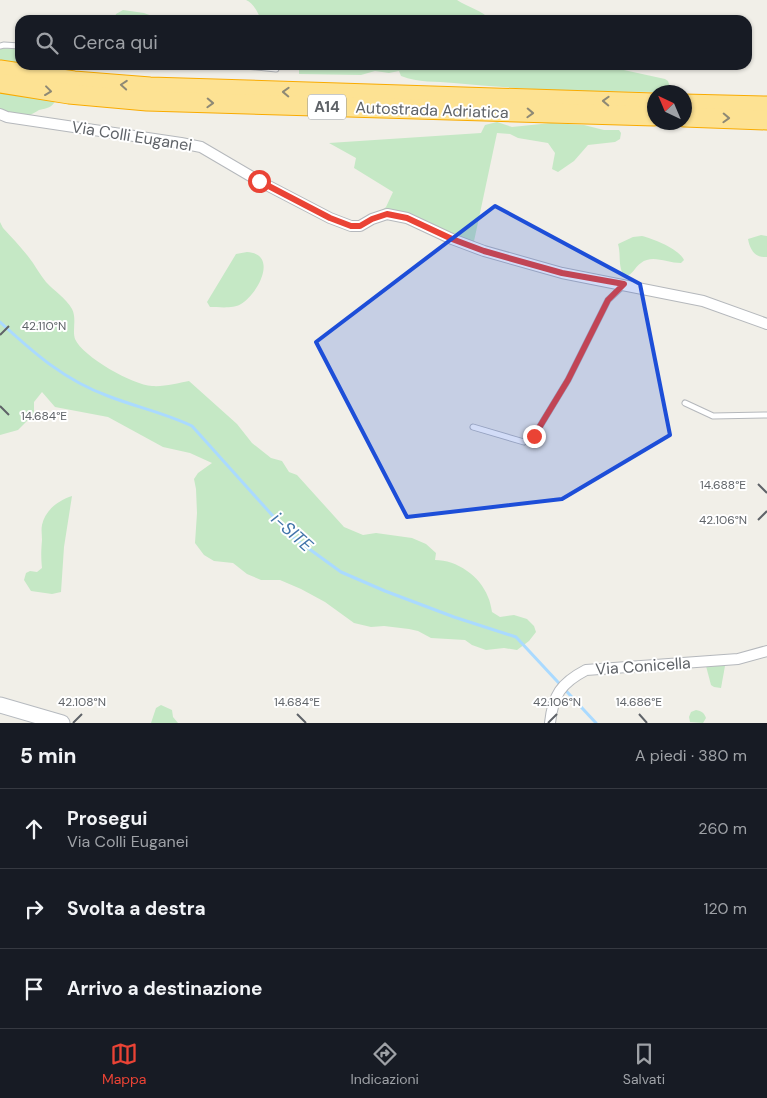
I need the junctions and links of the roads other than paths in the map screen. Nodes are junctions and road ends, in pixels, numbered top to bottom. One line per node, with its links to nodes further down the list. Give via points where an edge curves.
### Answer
1 (0, 46): 2 (lane)
2 (15, 46)
3 (0, 70): 5 (highway, Autostrada Adriatica / A14, one-way to 3, via 150,87 74,81)
4 (0, 83): 9 (highway, Autostrada Adriatica / A14, one-way to 9, via 69,94 147,101)
5 (647, 103)
6 (692, 104): 7 (highway)
7 (767, 106)
8 (0, 114): 12 (street, Via Colli Euganei, via 200,147 330,218 351,226 360,226 387,214 407,218 484,251 562,273)
9 (647, 116)
10 (692, 117): 11 (highway, one-way to 11)
11 (767, 120)
12 (624, 284): 13 (street, Via Colli Euganei, via 703,301); 16 (lane, via 608,300 568,380 534,436 524,442)
13 (767, 324)
14 (685, 402): 15 (lane, via 713,416)
15 (767, 415)
16 (473, 427)
17 (767, 651): 20 (street, Via Conicella, via 738,659 586,670 558,692 552,704)
18 (0, 705): 19 (main road)
19 (62, 723)
20 (550, 723)

